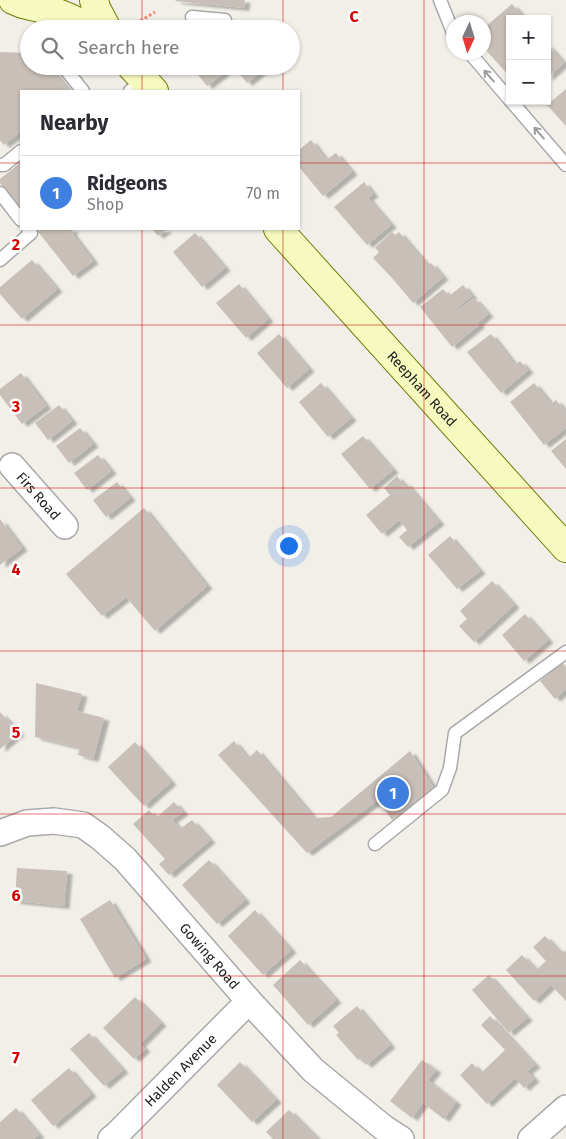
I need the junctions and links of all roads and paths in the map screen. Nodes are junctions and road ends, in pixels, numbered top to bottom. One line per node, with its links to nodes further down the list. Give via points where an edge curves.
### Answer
1 (94, 0): 8 (street)
2 (441, 1): 5 (lane)
3 (28, 4): 7 (street)
4 (156, 12): 9 (path)
5 (446, 15)
6 (192, 17): 10 (lane)
7 (72, 20)
8 (102, 20)
9 (143, 20)
10 (226, 20)
11 (476, 60): 14 (lane, one-way to 11)
12 (70, 75): 13 (lane)
13 (82, 90)
14 (506, 95)
15 (514, 105): 18 (lane, one-way to 15)
16 (20, 152): 17 (lane)
17 (0, 164)
18 (566, 165)
19 (0, 193): 20 (lane)
20 (20, 219)
21 (29, 230): 23 (lane, via 31,233)
22 (279, 230): 26 (street, Reepham Road)
23 (0, 260)
24 (4, 465): 25 (street, Firs Road)
25 (65, 526)
26 (566, 548)
27 (566, 652): 29 (lane, via 455,733 450,768 442,790)
28 (0, 833): 30 (street, Gowing Road, via 26,823 54,822 83,825 89,829 125,859)
29 (375, 844)
30 (249, 1002): 32 (street, Halden Avenue); 33 (street, Gowing Road, via 313,1070)
31 (566, 1108): 34 (street)
32 (110, 1139)
33 (401, 1139)
34 (531, 1139)

